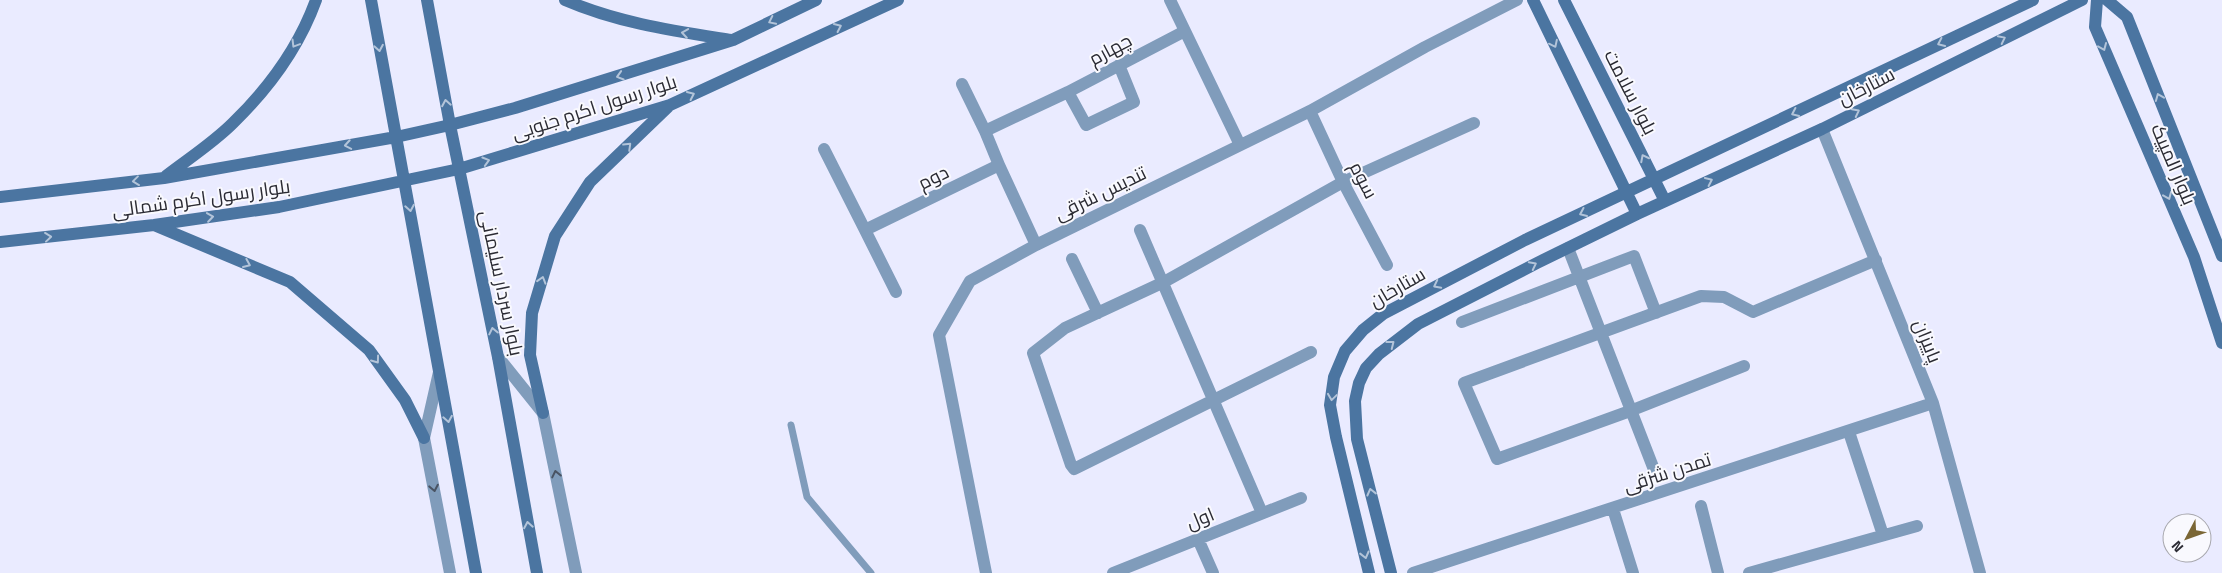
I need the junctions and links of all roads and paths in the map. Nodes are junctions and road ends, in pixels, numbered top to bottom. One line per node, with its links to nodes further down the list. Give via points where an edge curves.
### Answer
1 (316, 0): 31 (main road, one-way to 31, via 309,20 274,78 232,124)
2 (371, 0): 26 (main road, one-way to 26)
3 (427, 0): 23 (main road, بلوار سردار سلیمانی, one-way to 3)
4 (565, 0): 16 (main road, one-way to 4, via 664,30)
5 (816, 0): 16 (main road, بلوار رسول اکرم جنوبی, one-way to 16)
6 (898, 0): 20 (main road, بلوار رسول اکرم جنوبی, one-way to 6)
7 (1170, 0): 15 (street)
8 (1517, 0): 21 (street, تندیس شرقی)
9 (1533, 0): 35 (main road, one-way to 35)
10 (1564, 0): 33 (main road, بلوار سلامت, one-way to 10)
11 (2033, 0): 33 (main road, ستارخان, one-way to 33)
12 (2082, 0): 24 (main road, ستارخان, one-way to 12)
13 (2097, 0): 56 (main road, بلوار المپیک, one-way to 56, via 2095,27 2194,257)
14 (2107, 0): 45 (main road, بلوار المپیک, one-way to 14, via 2127,17)
15 (1185, 31): 17 (street, چهارم); 27 (street)
16 (733, 40): 23 (main road, بلوار رسول اکرم جنوبی, one-way to 23)
17 (1119, 66): 19 (street, چهارم); 19 (street, via 1134,102 1086,125)
18 (962, 84): 25 (street)
19 (1068, 92): 25 (street, چهارم)
20 (670, 105): 30 (main road, بلوار رسول اکرم جنوبی, one-way to 20); 64 (main road, one-way to 20, via 530,355 532,313 555,236 590,182)
21 (1310, 111): 27 (street, تندیس شرقی); 34 (street, سوم)
22 (1474, 123): 34 (street)
23 (450, 125): 26 (main road, بلوار رسول اکرم جنوبی); 30 (main road, بلوار سردار سلیمانی)
24 (1822, 129): 37 (main road, ستارخان, one-way to 24); 47 (street, پاییزان)
25 (985, 131): 29 (street)
26 (396, 137): 31 (main road, بلوار رسول اکرم شمالی, one-way to 31); 32 (main road)
27 (1240, 145): 43 (street, تندیس شرقی)
28 (824, 149): 40 (street)
29 (999, 165): 40 (street, دوم); 43 (street)
30 (459, 169): 32 (main road, بلوار رسول اکرم جنوبی); 58 (main road, بلوار سردار سلیمانی, one-way to 30)
31 (164, 178): 36 (main road, بلوار رسول اکرم شمالی, one-way to 36)
32 (405, 180): 39 (main road, بلوار رسول اکرم شمالی, one-way to 32, via 279,207); 60 (main road, one-way to 60)
33 (1655, 180): 35 (main road, ستارخان); 37 (main road, بلوار سلامت)
34 (1344, 182): 48 (street, سوم); 50 (street)
35 (1627, 193): 38 (main road); 84 (main road, ستارخان, one-way to 84, via 1525,240 1383,314 1345,351 1334,378 1330,405)
36 (0, 197)
37 (1665, 201): 38 (main road, ستارخان)
38 (1637, 214): 44 (main road)
39 (154, 225): 42 (main road, بلوار رسول اکرم شمالی, one-way to 39); 67 (main road, one-way to 67, via 290,282 369,350 405,400)
40 (865, 230): 51 (street)
41 (1140, 230): 50 (street)
42 (0, 242)
43 (1036, 245): 81 (street, تندیس شرقی, via 970,281 939,335)
44 (1568, 248): 49 (street); 85 (main road, one-way to 44, via 1357,439 1355,401 1366,368 1418,324)
45 (2222, 256)
46 (1072, 259): 52 (street)
47 (1876, 260): 53 (street, via 1753,312 1724,297 1701,296); 62 (street, پاییزان)
48 (1387, 265)
49 (1579, 277): 53 (street, via 1634,256); 54 (street); 55 (street)
50 (1164, 282): 52 (street); 61 (street)
51 (896, 292)
52 (1098, 312): 61 (street, via 1065,328 1032,354 1074,469)
53 (1656, 312): 55 (street)
54 (1462, 322)
55 (1601, 333): 63 (street); 63 (street, via 1465,385 1497,459)
56 (2222, 343)
57 (1311, 352): 61 (street)
58 (498, 357): 64 (street); 78 (main road, بلوار سردار سلیمانی, one-way to 58)
59 (1744, 366): 63 (street)
60 (439, 372): 67 (street); 77 (main road, one-way to 77)
61 (1214, 398): 72 (street)
62 (1933, 403): 66 (street, تمدن شزقی); 90 (street, پاییزان)
63 (1630, 411): 68 (street)
64 (543, 414): 79 (street, one-way to 64)
65 (791, 425): 80 (lane, via 808,497)
66 (1849, 432): 71 (street, تمدن شزقی); 74 (street)
67 (424, 438): 76 (street, one-way to 76)
68 (1653, 467)
69 (1300, 498): 72 (street, اول)
70 (1701, 506): 88 (street)
71 (1613, 509): 86 (street, تمدن شزقی); 87 (street)
72 (1262, 514): 75 (street, اول)
73 (1917, 526): 74 (street)
74 (1883, 535): 89 (street)
75 (1198, 539): 82 (street, اول); 83 (street)
76 (450, 573)
77 (476, 573)
78 (537, 573)
79 (576, 573)
80 (871, 573)
81 (986, 573)
82 (1113, 573)
83 (1213, 573)
84 (1369, 573)
85 (1391, 573)
86 (1413, 573)
87 (1633, 573)
88 (1718, 573)
89 (1749, 573)
90 (1980, 573)

